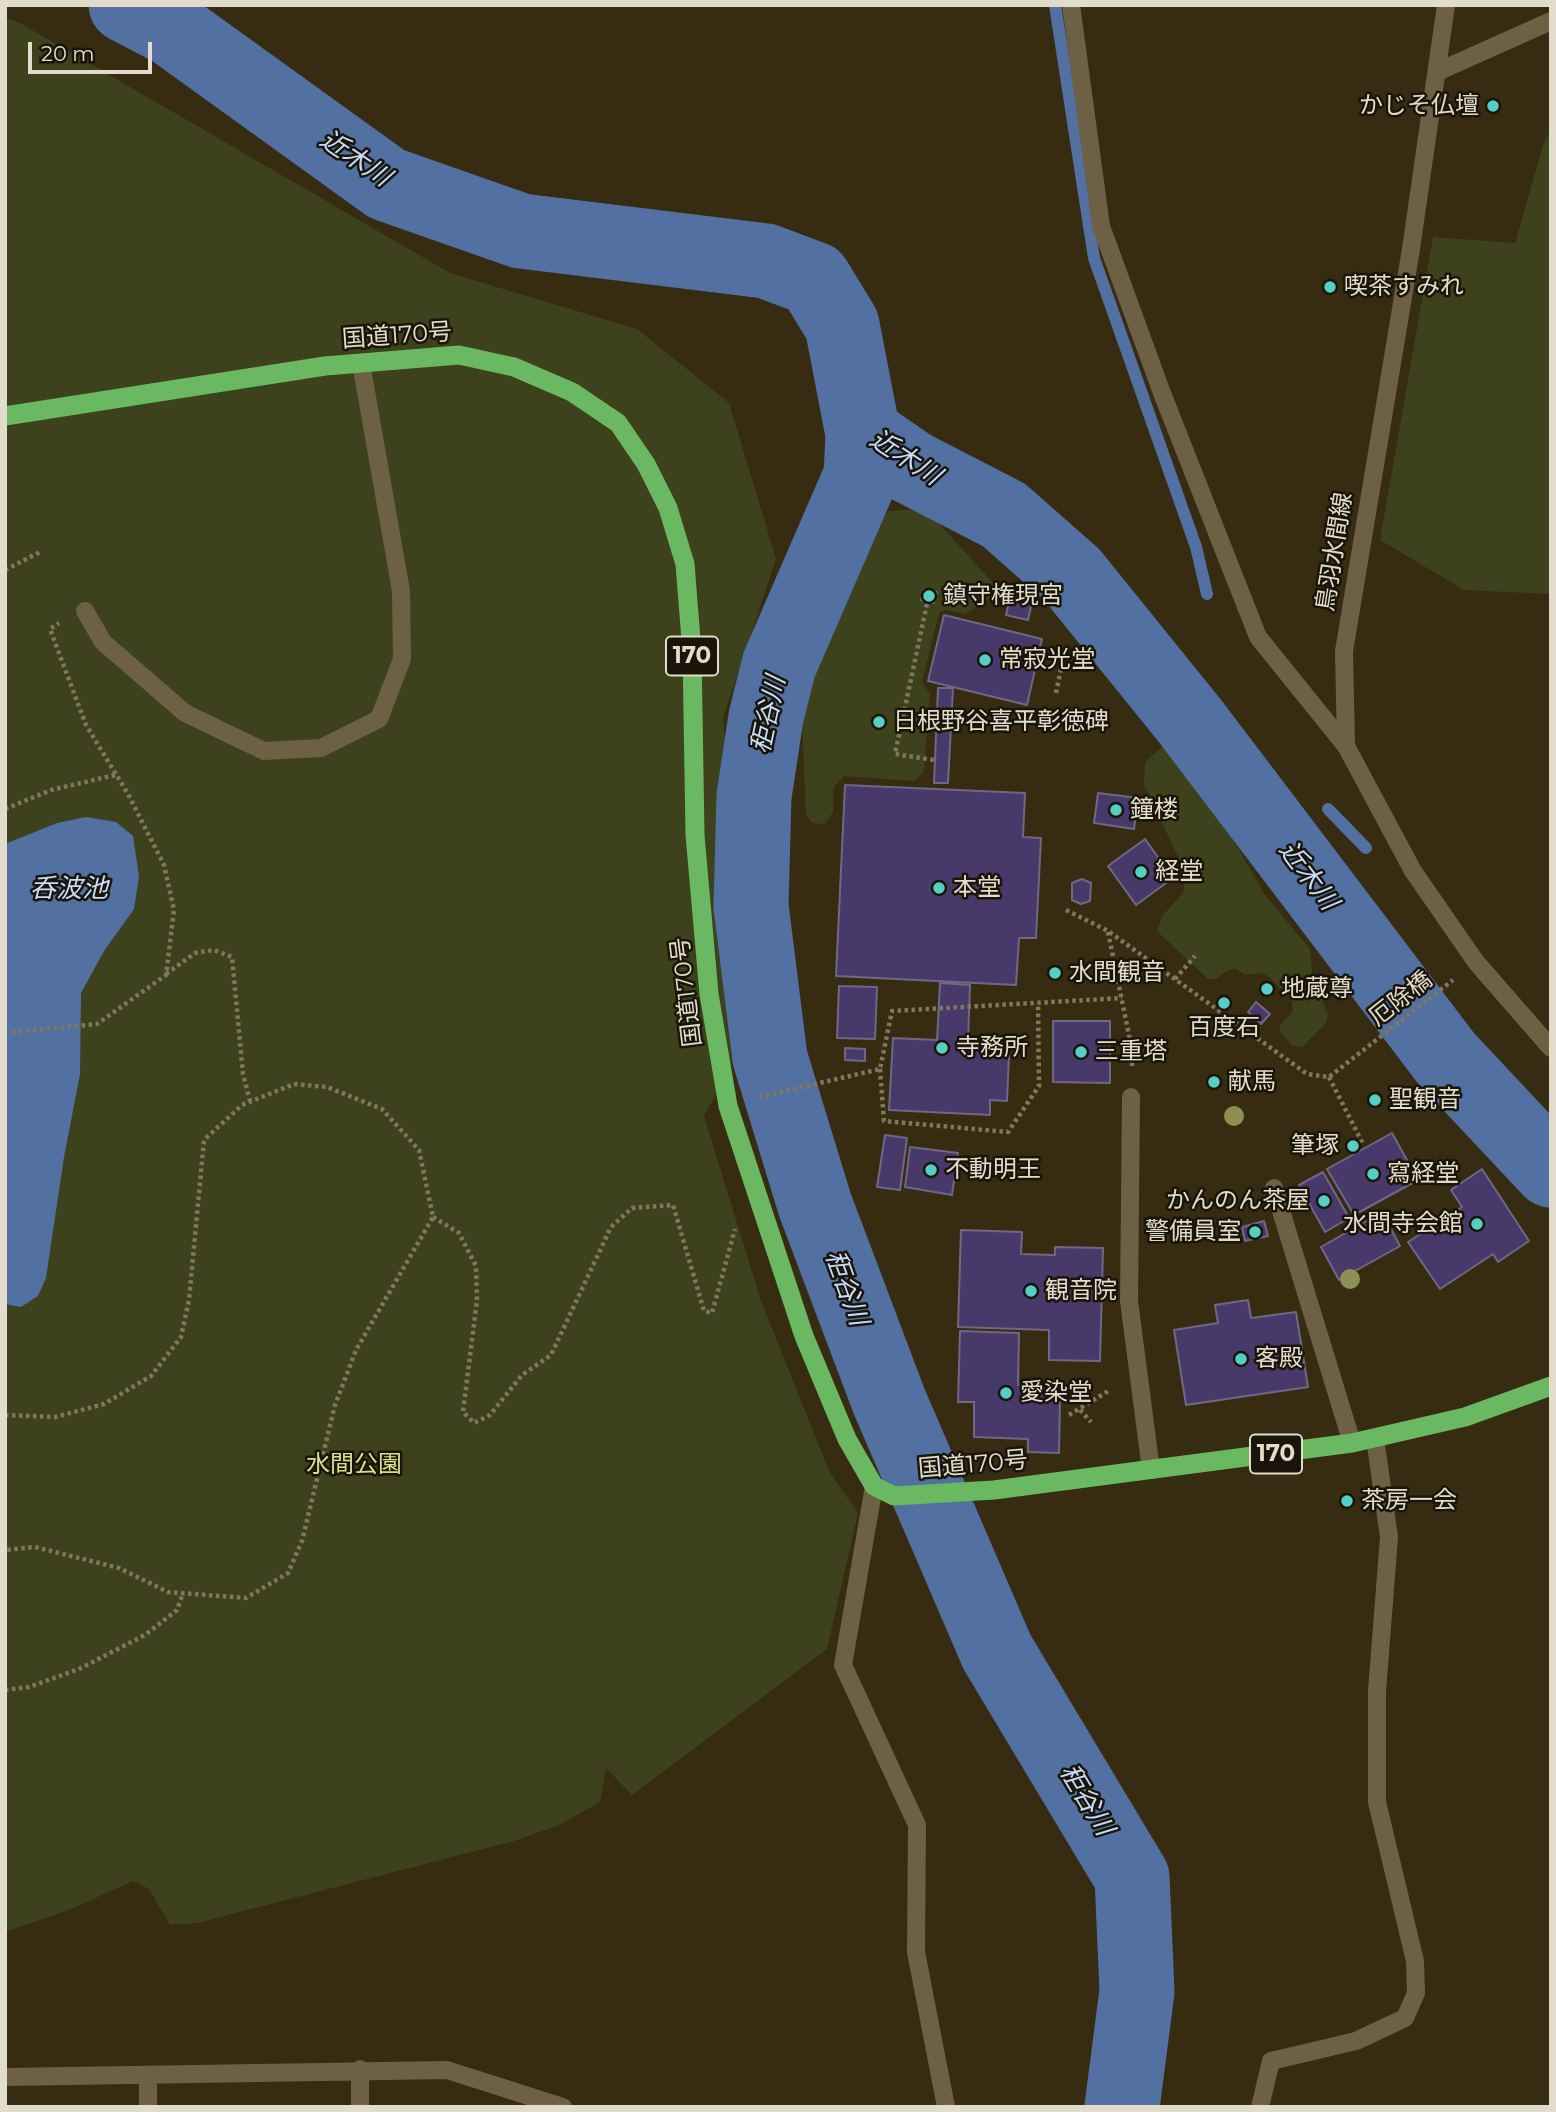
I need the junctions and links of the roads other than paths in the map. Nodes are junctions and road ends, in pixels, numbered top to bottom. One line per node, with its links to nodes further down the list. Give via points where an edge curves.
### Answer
1 (1071, 5): 8 (street, via 1101,226 1161,393 1258,638)
2 (1446, 5): 4 (street, 鳥羽水間線)
3 (1551, 22): 4 (street)
4 (1437, 72): 8 (street, 鳥羽水間線, via 1343,651)
5 (361, 363): 6 (highway, 国道170号 / 170); 7 (street, via 401,591 402,659 379,719 321,748 264,751 186,713 103,642); 16 (highway, 国道170号 / 170, via 459,355 514,367 572,392 618,423 668,508 685,564 692,652 695,835 709,994 727,1106 804,1336 847,1438)
6 (5, 416)
7 (85, 611)
8 (1346, 746): 9 (street, 鳥羽水間線, via 1413,871 1476,962)
9 (1551, 1048)
10 (1131, 1097): 15 (street, via 1129,1301)
11 (1274, 1188): 14 (street)
12 (1551, 1386): 13 (highway, 国道170号 / 170, via 1465,1417)
13 (1375, 1438): 14 (highway, 国道170号 / 170); 24 (street, via 1390,1537 1377,1691 1377,1802 1415,1961 1416,1993 1405,2018 1356,2041 1271,2061)
14 (1352, 1443): 15 (highway, 国道170号 / 170)
15 (1151, 1471): 16 (highway, 国道170号 / 170, via 995,1490 894,1496)
16 (874, 1486): 23 (street, via 843,1665 917,1825 916,1952)
17 (360, 2069): 18 (street); 21 (street); 22 (street, via 447,2070)
18 (148, 2076): 19 (street); 20 (street)
19 (5, 2077)
20 (148, 2107)
21 (360, 2107)
22 (563, 2107)
23 (946, 2107)
24 (1260, 2107)

